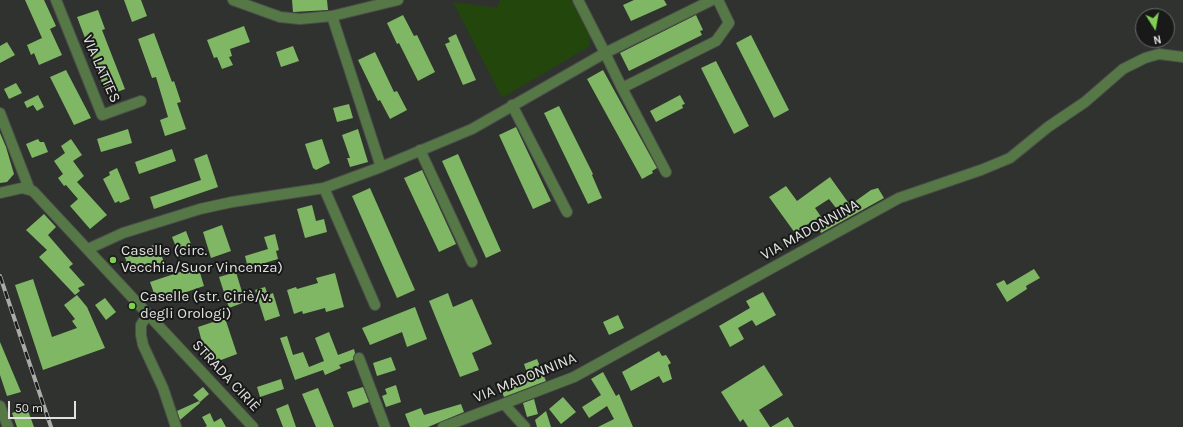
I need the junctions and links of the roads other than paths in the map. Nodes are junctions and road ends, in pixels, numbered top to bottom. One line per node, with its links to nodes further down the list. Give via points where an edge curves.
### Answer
1 (56, 0): 11 (street, VIA LATTES, via 102,114)
2 (233, 0): 7 (street, via 280,17 300,19)
3 (398, 0): 7 (street)
4 (578, 0): 8 (street)
5 (712, 0): 8 (street)
6 (718, 0): 10 (street, via 729,23 716,41)
7 (332, 16): 15 (street)
8 (605, 53): 10 (street); 12 (street)
9 (1183, 57): 26 (street, VIA MADONNINA, via 1159,54 1123,69 1085,102 1048,127 1010,158 899,198 574,377)
10 (622, 88): 16 (street)
11 (141, 101)
12 (512, 105): 14 (street, via 472,129); 20 (street)
13 (0, 112): 17 (street)
14 (420, 150): 15 (street); 22 (street)
15 (381, 167): 18 (street)
16 (666, 172)
17 (29, 188): 19 (street); 21 (street, STRADA CIRIÈ)
18 (324, 188): 21 (street, via 200,209 123,233); 23 (street)
19 (0, 193)
20 (567, 212)
21 (88, 249): 24 (street, STRADA CIRIÈ)
22 (472, 262)
23 (375, 305)
24 (148, 314): 29 (street, via 141,325 143,345 163,388); 30 (street, STRADA CIRIÈ)
25 (359, 358): 31 (street)
26 (504, 404): 32 (street, VIA MADONNINA); 33 (street)
27 (0, 406): 28 (street)
28 (8, 427)
29 (176, 427)
30 (253, 427)
31 (385, 427)
32 (443, 427)
33 (525, 427)

